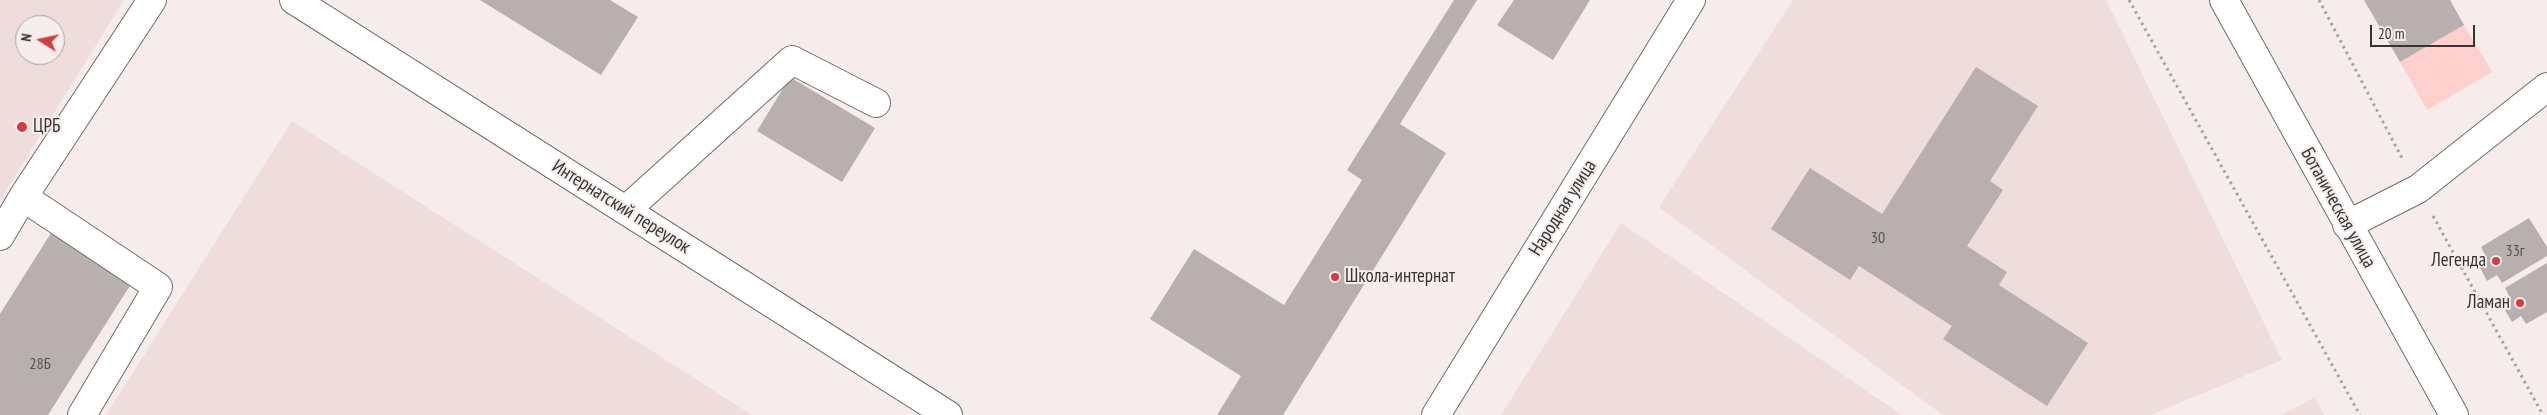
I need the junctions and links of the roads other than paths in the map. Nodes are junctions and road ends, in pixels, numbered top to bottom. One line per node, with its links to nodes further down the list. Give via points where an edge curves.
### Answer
1 (152, 0): 7 (street)
2 (1691, 0): 13 (street, Народная улица)
3 (2224, 0): 9 (street, Ботаническая улица)
4 (298, 1): 8 (street, Интернатский переулок)
5 (2547, 87): 9 (street, via 2418,188)
6 (876, 104): 8 (street, via 792,60)
7 (23, 197): 10 (street); 11 (street, via 158,287)
8 (626, 210): 12 (street, Интернатский переулок)
9 (2347, 225): 14 (street, Ботаническая улица)
10 (0, 236)
11 (82, 415)
12 (948, 415)
13 (1436, 415)
14 (2454, 415)

